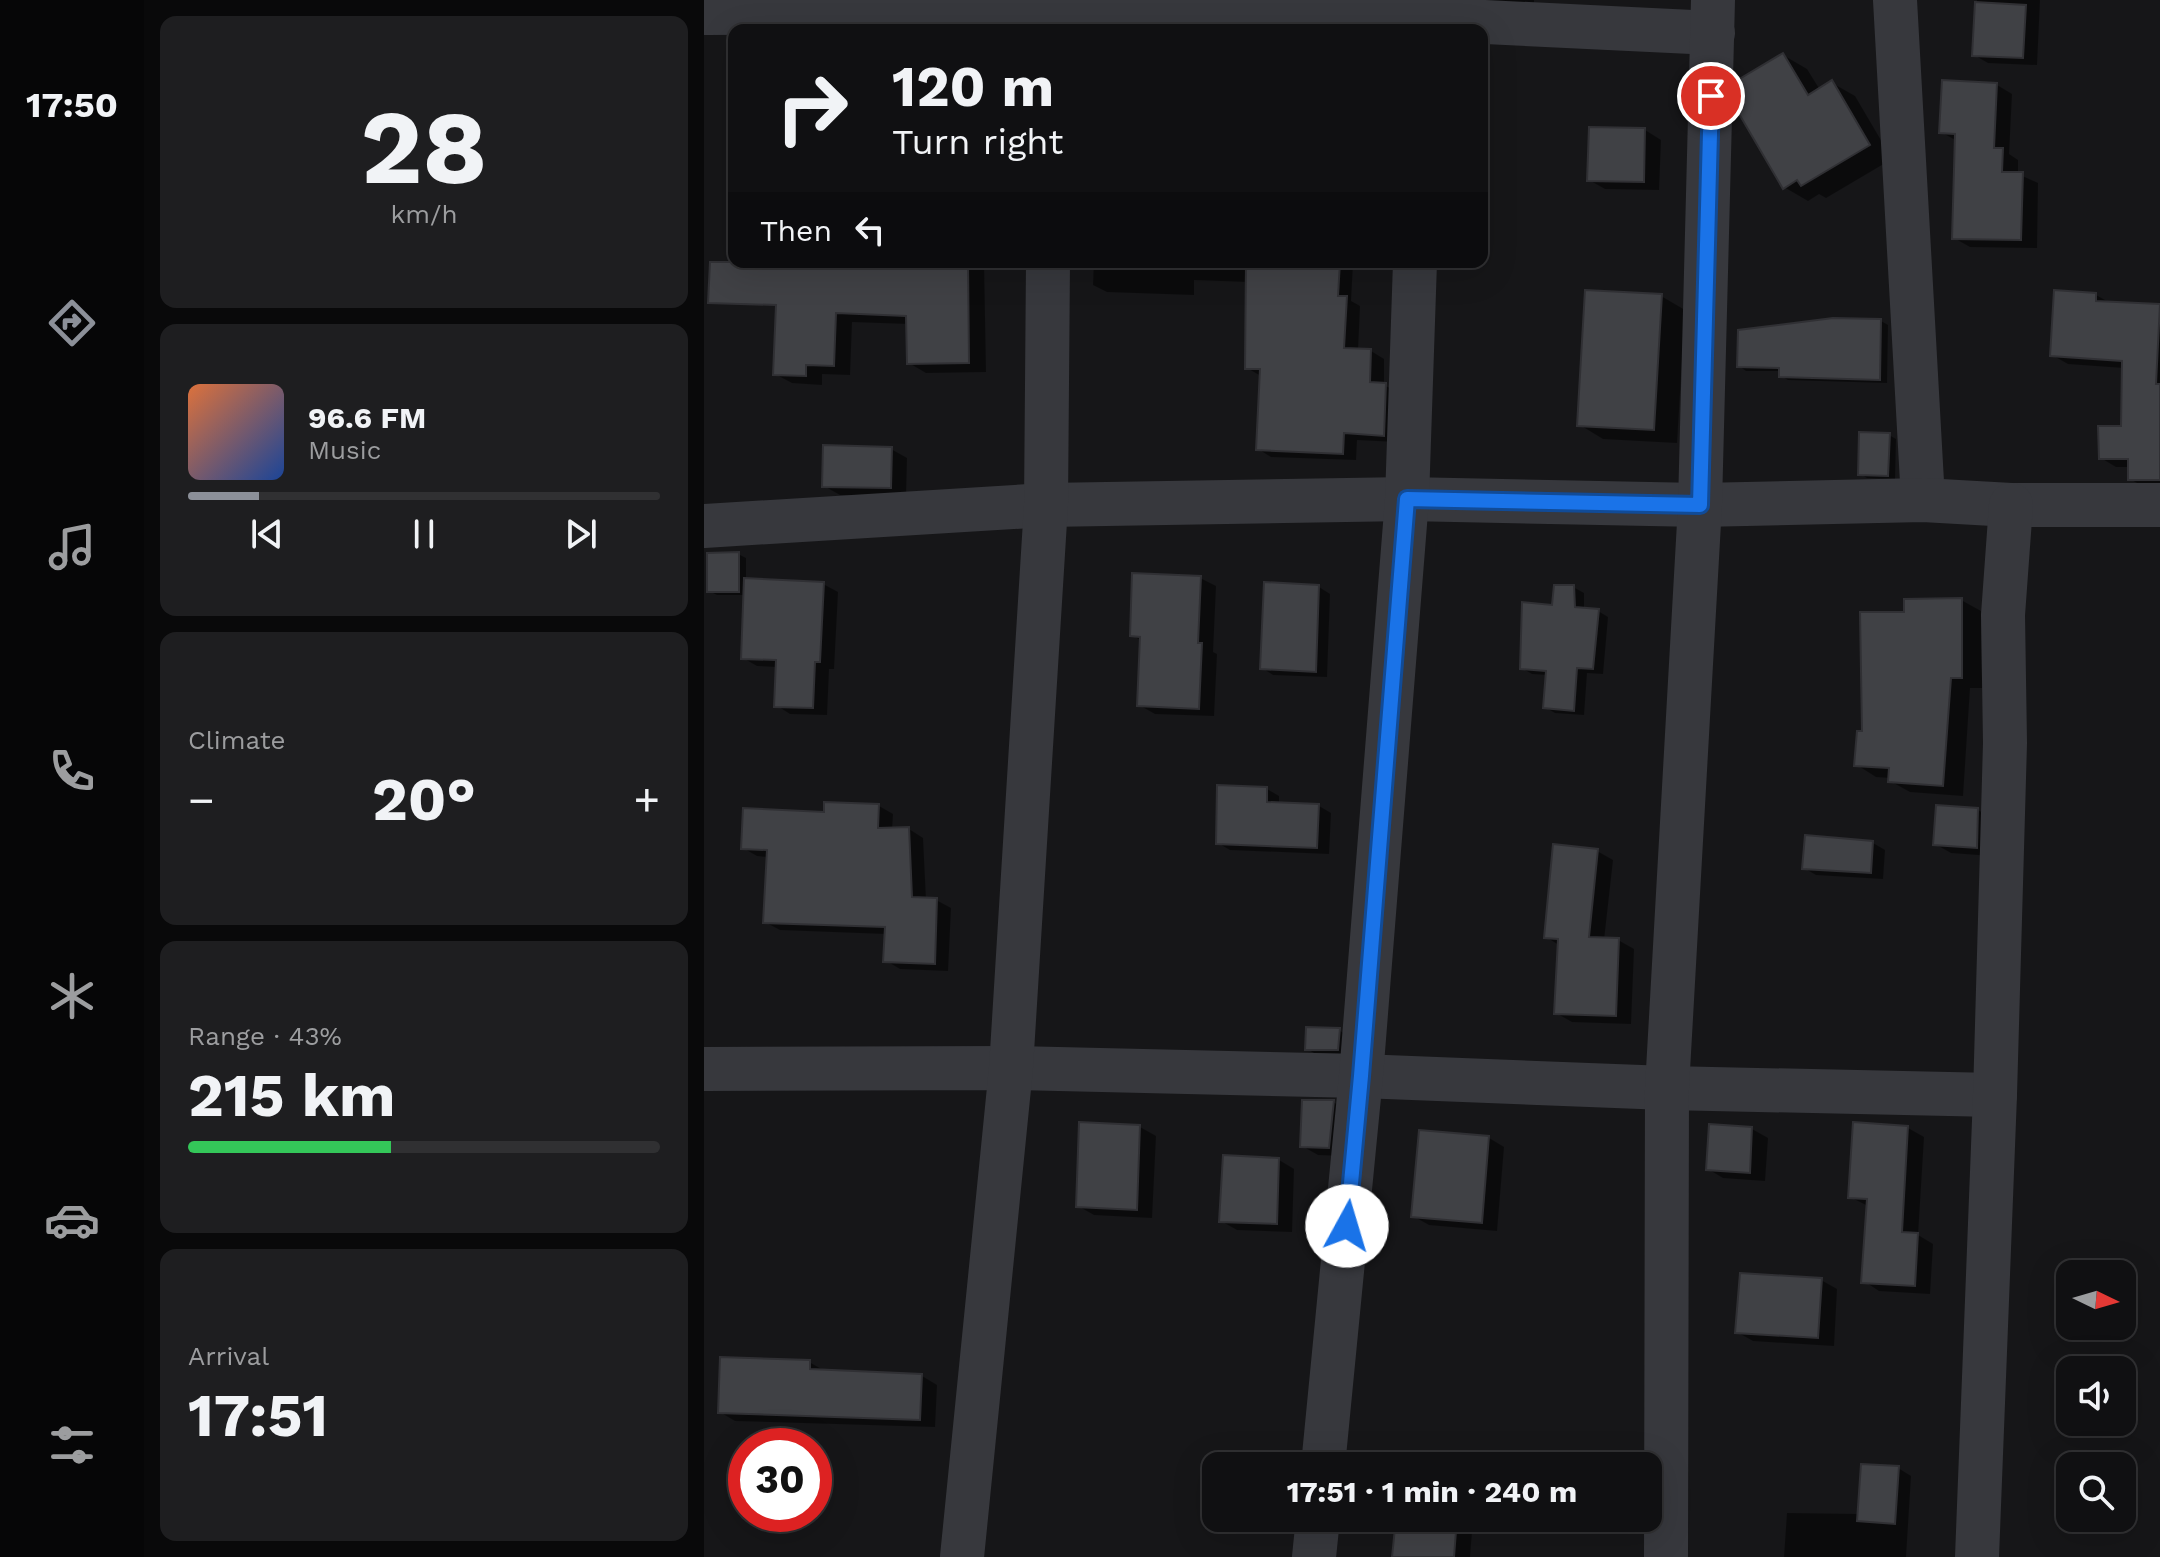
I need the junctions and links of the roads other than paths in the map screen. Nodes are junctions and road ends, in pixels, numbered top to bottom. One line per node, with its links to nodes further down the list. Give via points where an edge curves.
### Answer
1 (1895, 0): 9 (street)
2 (704, 13): 3 (street)
3 (1051, 14): 4 (street)
4 (1423, 16): 5 (street)
5 (1713, 16): 11 (street)
6 (1048, 268): 10 (street)
7 (1415, 268): 8 (street)
8 (1407, 499): 10 (street); 11 (street); 17 (street)
9 (1923, 500): 11 (street); 12 (street)
10 (1046, 505): 14 (street); 15 (street)
11 (1700, 505): 18 (street)
12 (2011, 505): 13 (street); 19 (street, via 2003,615 2005,743)
13 (2160, 505)
14 (704, 526)
15 (1011, 1068): 16 (street); 17 (street); 22 (street)
16 (704, 1069)
17 (1361, 1076): 18 (street); 20 (street)
18 (1667, 1088): 19 (street); 24 (street)
19 (1995, 1095): 25 (street)
20 (1324, 1452)
21 (1317, 1532): 23 (street)
22 (962, 1557)
23 (1314, 1557)
24 (1666, 1557)
25 (1977, 1557)

